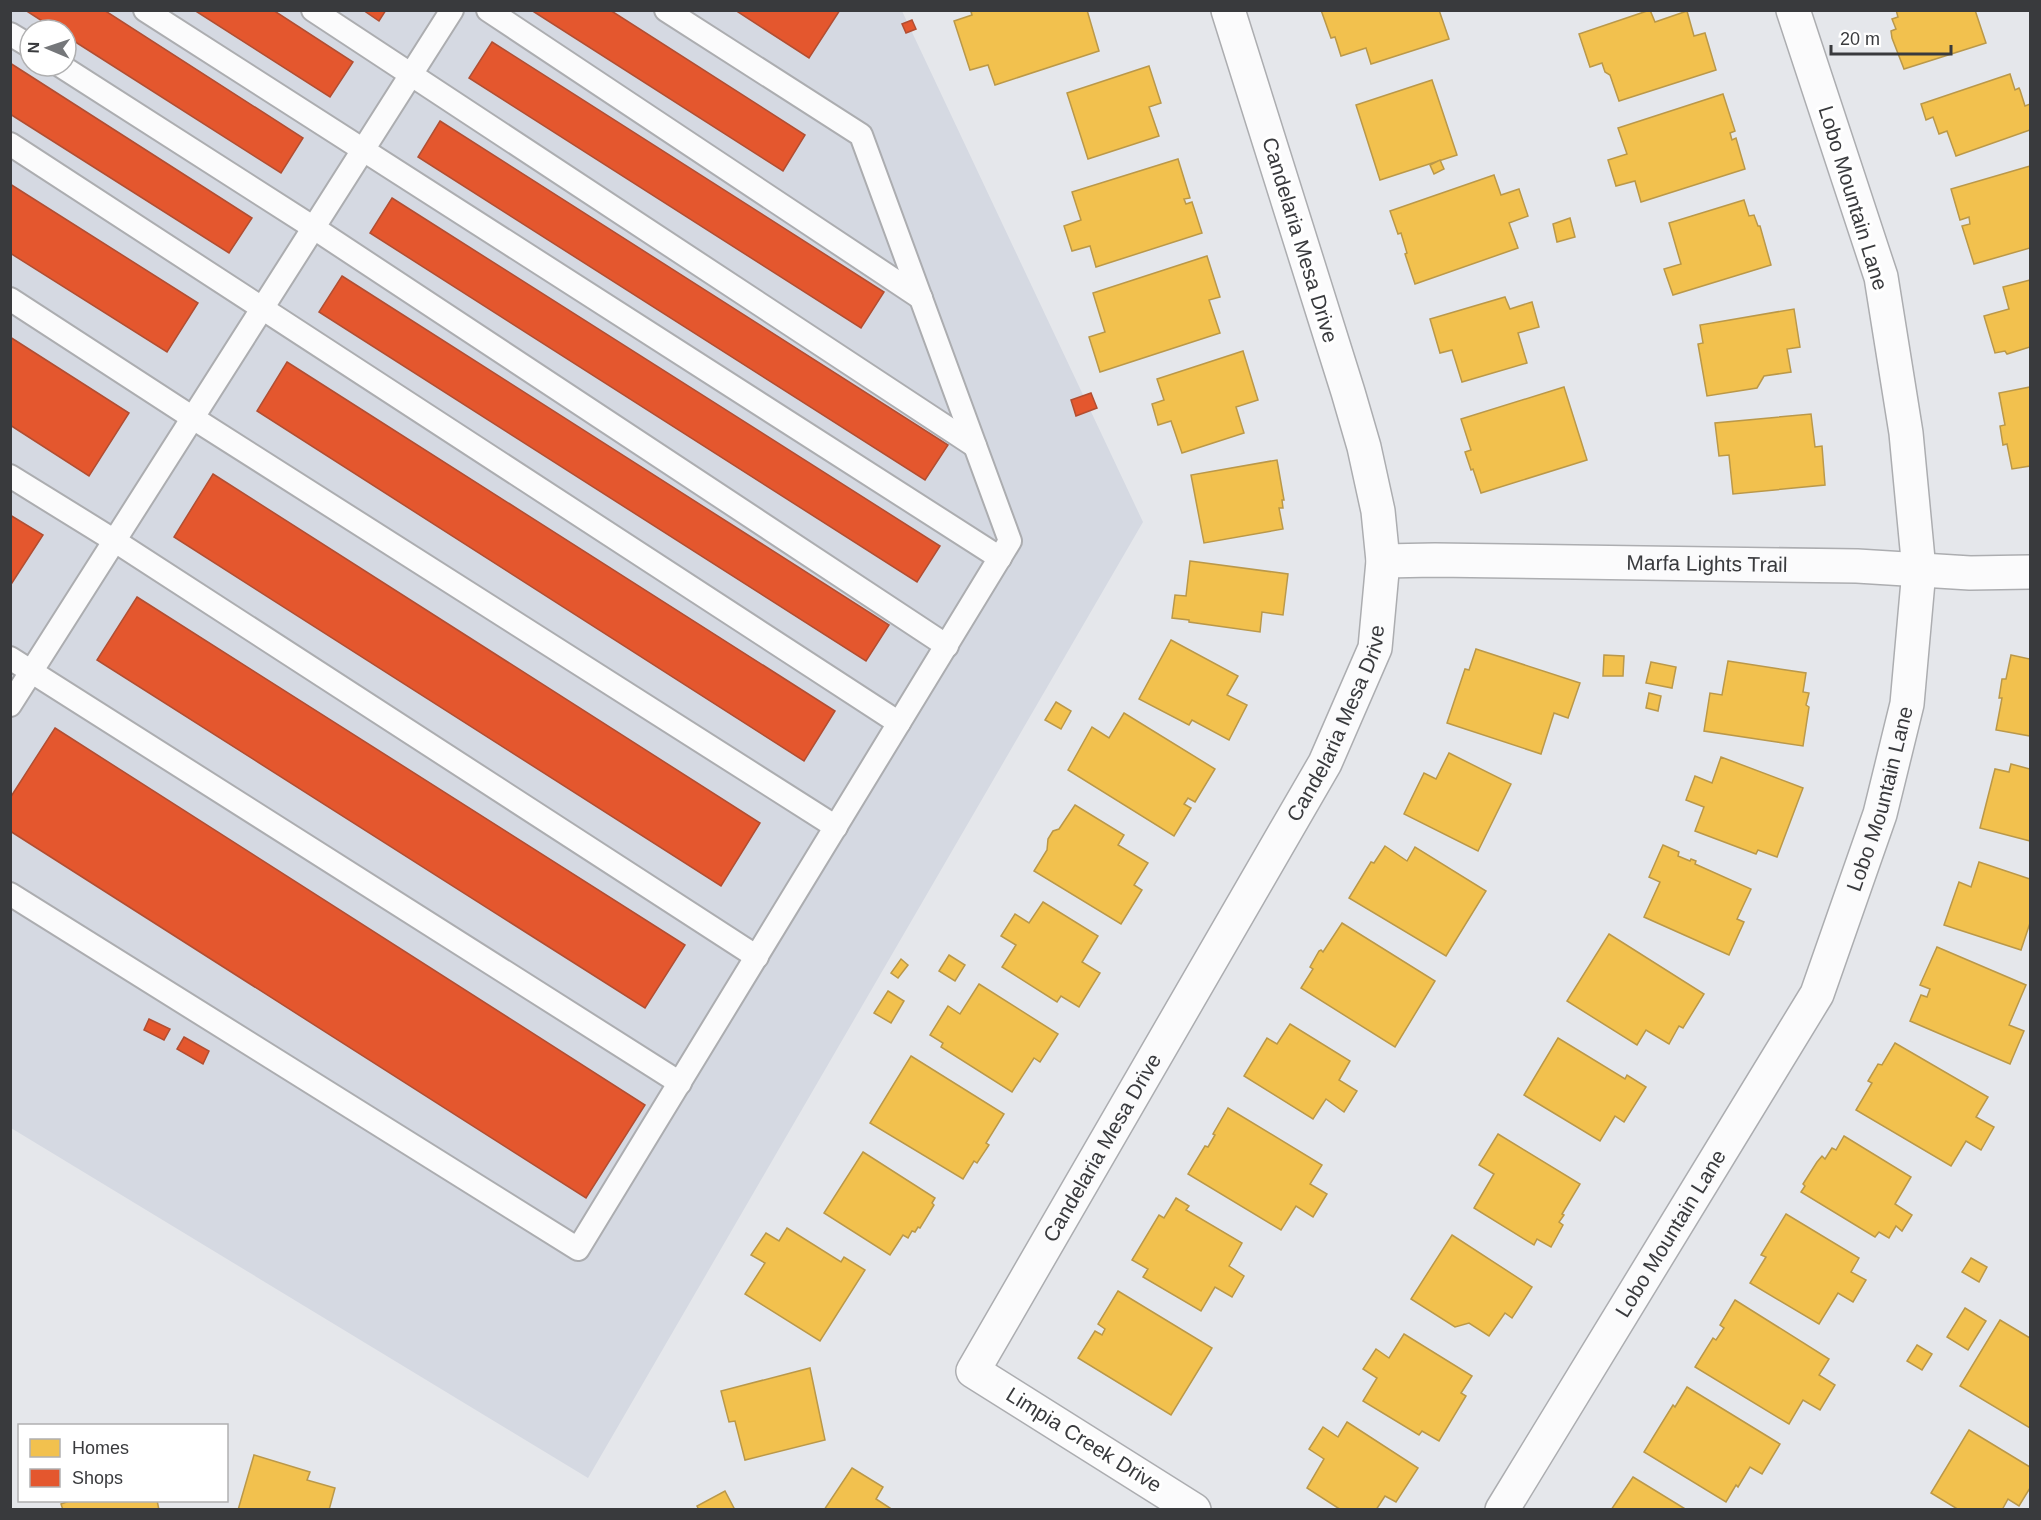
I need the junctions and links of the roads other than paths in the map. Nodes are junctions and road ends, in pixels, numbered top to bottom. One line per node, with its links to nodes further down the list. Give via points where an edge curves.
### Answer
1 (145, 10): 11 (lane)
2 (314, 10): 8 (lane)
3 (452, 10): 8 (lane)
4 (488, 10): 13 (lane)
5 (666, 10): 13 (lane, via 861,135)
6 (1228, 10): 21 (street, Candelaria Mesa Drive, via 1361,436 1378,511)
7 (1793, 10): 22 (street, Lobo Mountain Lane, via 1881,277 1906,433)
8 (412, 74): 11 (lane); 17 (lane)
9 (78, 77): 12 (lane)
10 (10, 144): 15 (lane)
11 (363, 151): 12 (lane); 20 (lane)
12 (314, 228): 15 (lane); 24 (lane)
13 (921, 298): 17 (lane)
14 (10, 299): 16 (lane)
15 (263, 308): 16 (lane); 28 (lane)
16 (193, 418): 19 (lane); 29 (lane)
17 (975, 446): 20 (lane, via 1010,541)
18 (10, 476): 19 (lane)
19 (115, 541): 26 (lane); 31 (lane)
20 (1000, 558): 24 (lane)
21 (1383, 561): 22 (street, Marfa Lights Trail); 33 (street, Candelaria Mesa Drive, via 1375,648 1324,763)
22 (1919, 570): 23 (street, Marfa Lights Trail); 35 (street, Lobo Mountain Lane, via 1907,704 1880,814 1817,994)
23 (2031, 572)
24 (947, 646): 28 (lane)
25 (10, 658): 26 (lane)
26 (32, 672): 27 (lane); 32 (lane)
27 (10, 705)
28 (899, 723): 29 (lane)
29 (836, 827): 31 (lane)
30 (10, 894): 32 (lane, via 578,1250)
31 (757, 957): 32 (lane)
32 (680, 1083)
33 (973, 1371): 34 (street, Limpia Creek Drive)
34 (1194, 1509)
35 (1502, 1509)

